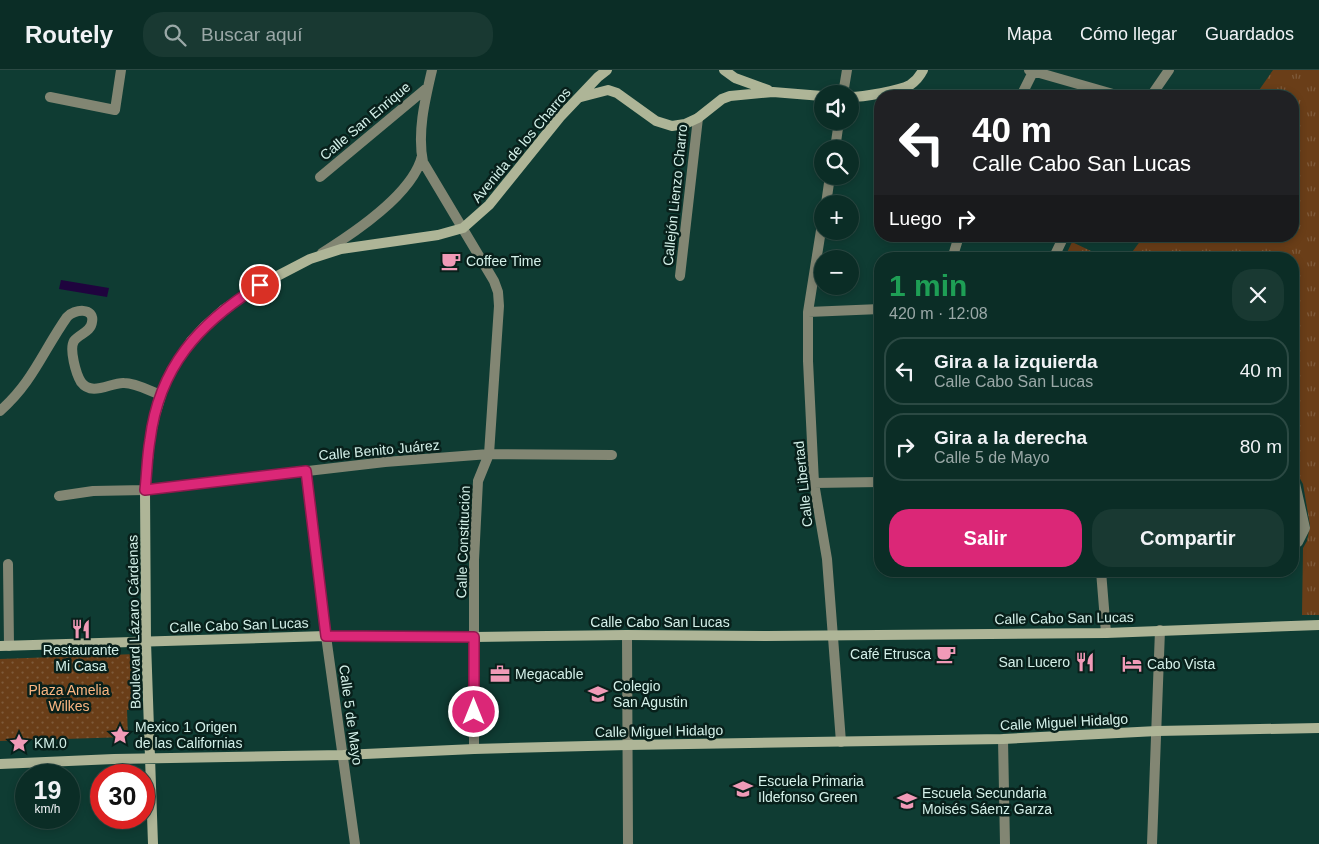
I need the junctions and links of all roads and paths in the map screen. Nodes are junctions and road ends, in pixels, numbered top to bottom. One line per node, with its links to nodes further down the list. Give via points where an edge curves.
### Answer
1 (121, 70): 18 (street, via 115,110)
2 (432, 70): 10 (street)
3 (607, 70): 19 (main road, Avenida de los Charros)
4 (724, 70): 15 (main road, via 735,78)
5 (847, 70): 9 (street)
6 (923, 70): 11 (main road, via 908,86)
7 (1169, 70): 14 (street)
8 (1032, 71): 12 (street); 13 (street)
9 (844, 85)
10 (428, 87): 22 (street, via 422,125); 23 (street, Calle San Enrique)
11 (892, 90)
12 (1024, 90)
13 (1099, 90)
14 (1155, 90)
15 (772, 92): 17 (main road); 21 (main road, via 730,96)
16 (874, 94): 20 (main road)
17 (814, 95)
18 (50, 97)
19 (580, 97): 21 (main road, via 608,90 656,121 672,126); 24 (main road, Avenida de los Charros, via 560,117 490,205)
20 (859, 97)
21 (698, 118): 27 (street, Callejón Lienzo Charro)
22 (422, 156): 24 (street, Calle Constitución); 26 (street, via 413,177 400,193 346,238)
23 (320, 177)
24 (463, 228): 26 (main road, Avenida de los Charros); 32 (street, Calle Constitución, via 498,292)
25 (819, 240): 29 (street, Calle Libertad)
26 (319, 255): 30 (main road, Avenida de los Charros, via 260,285 205,326 181,354)
27 (680, 276)
28 (874, 310): 29 (street)
29 (808, 312): 36 (street, Calle Libertad)
30 (161, 395): 31 (street, via 125,383 98,388 83,384 74,363 72,345 90,328 92,321 90,315 78,310 67,317 28,382); 37 (main road, Avenida de los Charros, via 150,439)
31 (0, 411)
32 (489, 454): 33 (street, Calle Benito Juárez); 34 (street, Calle Benito Juárez); 49 (street, Calle Constitución, via 478,481)
33 (612, 455)
34 (306, 471): 37 (street, Calle Benito Juárez); 48 (street, Calle 5 de Mayo)
35 (874, 482): 36 (street)
36 (814, 483): 47 (street, Calle Libertad, via 827,559)
37 (145, 490): 38 (street, Calle Benito Juárez, via 93,491); 50 (main road, Boulevard Lázaro Cárdenas)
38 (59, 496)
39 (1299, 501): 40 (street, via 1305,528)
40 (1299, 540)
41 (8, 564): 51 (street)
42 (1101, 577): 45 (street)
43 (1319, 624): 44 (main road, Calle Cabo San Lucas)
44 (1160, 630): 45 (main road, Calle Cabo San Lucas); 53 (street)
45 (1106, 633): 47 (main road, Calle Cabo San Lucas)
46 (627, 634): 47 (main road, Calle Cabo San Lucas); 49 (main road, Calle Cabo San Lucas); 56 (street)
47 (833, 634): 55 (street, Calle Libertad)
48 (326, 636): 49 (main road, Calle Cabo San Lucas); 50 (main road, Calle Cabo San Lucas); 58 (street, Calle 5 de Mayo)
49 (474, 637): 57 (street, Calle Constitución)
50 (146, 642): 51 (main road, Calle Cabo San Lucas); 59 (main road, Boulevard Lázaro Cárdenas)
51 (5, 646)
52 (1319, 728): 53 (main road, Calle Miguel Hidalgo)
53 (1157, 731): 54 (main road, Calle Miguel Hidalgo); 65 (street)
54 (1003, 739): 55 (main road, Calle Miguel Hidalgo); 64 (street)
55 (841, 742): 56 (main road, Calle Miguel Hidalgo)
56 (628, 745): 57 (main road, Calle Miguel Hidalgo); 63 (street)
57 (474, 749): 58 (main road, Calle Miguel Hidalgo)
58 (343, 755): 59 (main road, Calle Miguel Hidalgo); 62 (street, Calle 5 de Mayo)
59 (151, 758): 60 (main road, Calle Miguel Hidalgo); 61 (main road, Boulevard Lázaro Cárdenas)
60 (0, 764)
61 (153, 844)
62 (355, 844)
63 (628, 844)
64 (1005, 844)
65 (1152, 844)

